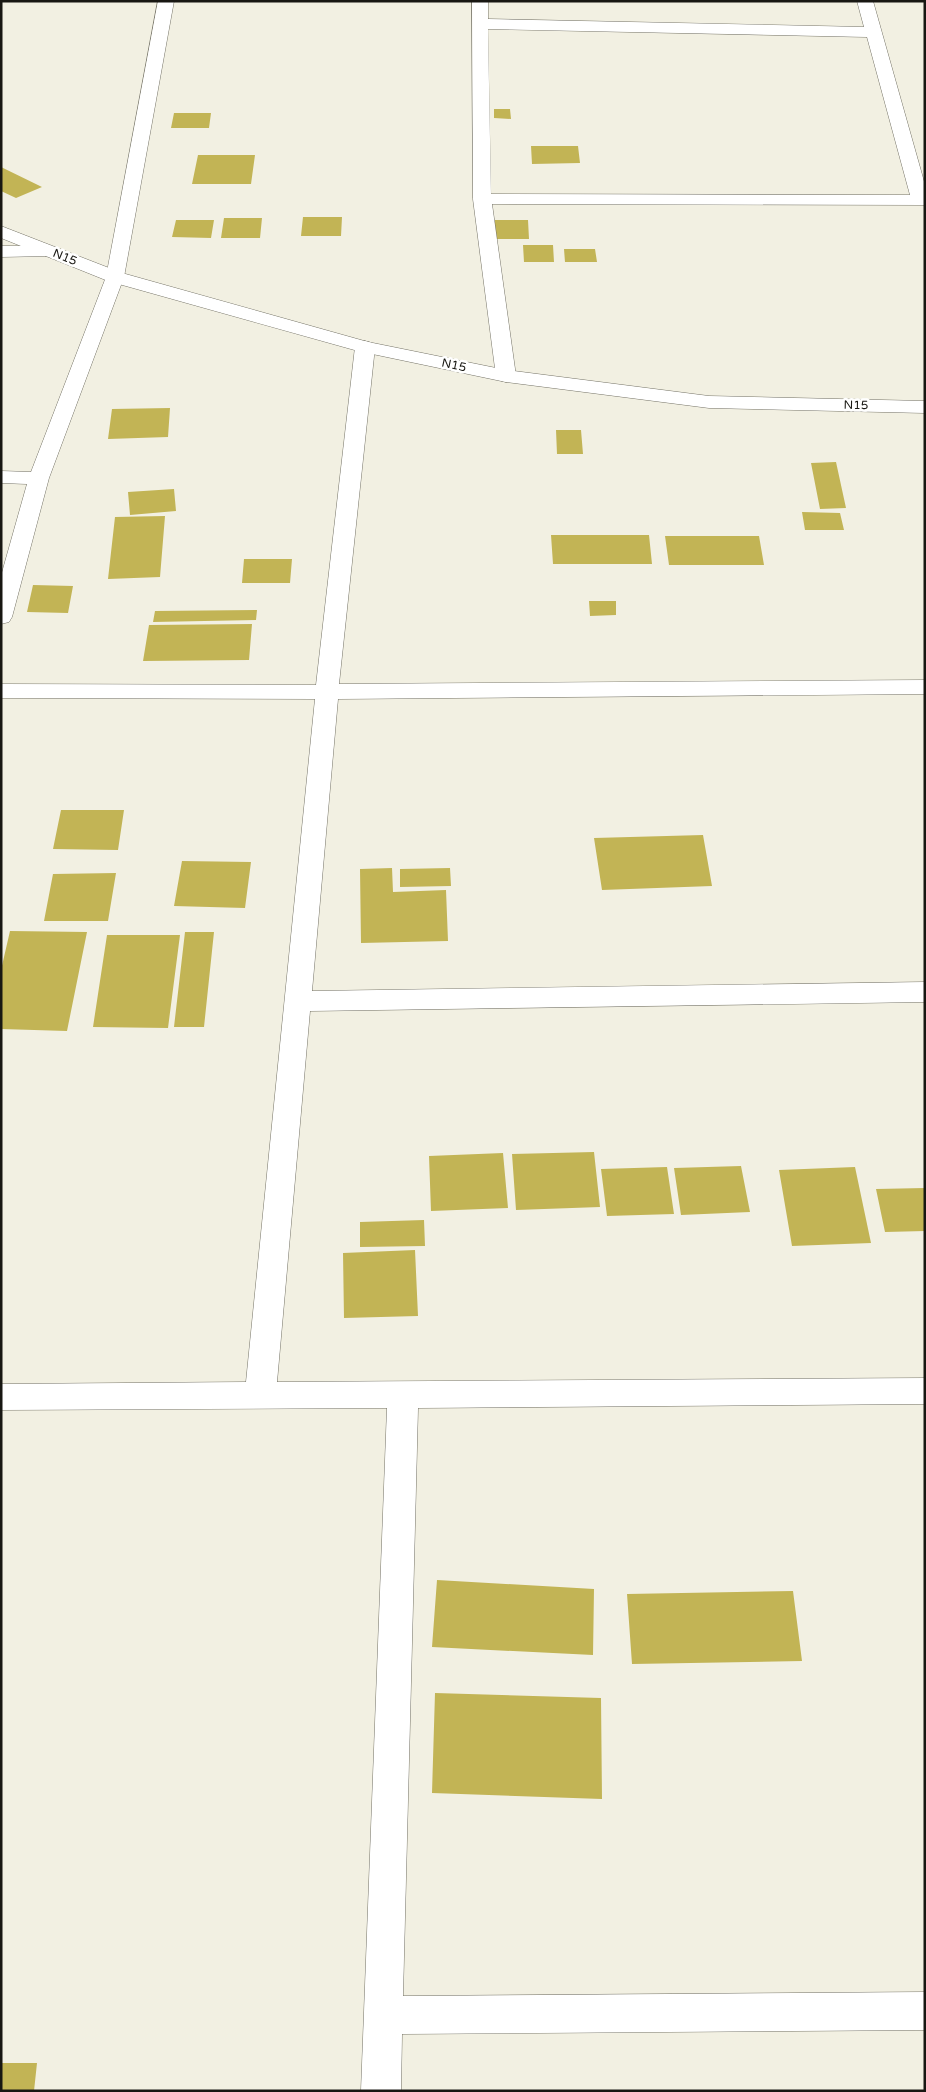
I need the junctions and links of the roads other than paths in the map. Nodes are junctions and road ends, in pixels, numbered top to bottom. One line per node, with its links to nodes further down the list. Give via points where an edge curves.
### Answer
1 (166, 1): 11 (street)
2 (480, 1): 4 (street)
3 (865, 1): 5 (street)
4 (481, 24): 5 (street); 6 (street)
5 (873, 32): 7 (street)
6 (482, 198): 7 (street); 13 (street)
7 (922, 200)
8 (1, 232): 9 (street, N15)
9 (48, 251): 10 (street); 11 (street, N15)
10 (1, 252)
11 (115, 277): 12 (street, N15); 16 (street)
12 (365, 347): 13 (street, N15); 20 (street)
13 (506, 376): 14 (street, N15, via 709,402)
14 (925, 407)
15 (1, 477): 16 (street)
16 (39, 478): 17 (street)
17 (1, 617)
18 (925, 687): 20 (street)
19 (1, 690): 20 (street)
20 (327, 692): 22 (street)
21 (925, 992): 22 (street)
22 (298, 1001): 25 (street)
23 (925, 1391): 24 (street)
24 (403, 1394): 25 (street); 28 (street)
25 (260, 1395): 26 (street)
26 (1, 1397)
27 (925, 2011): 28 (street)
28 (384, 2015): 29 (street)
29 (381, 2091)

